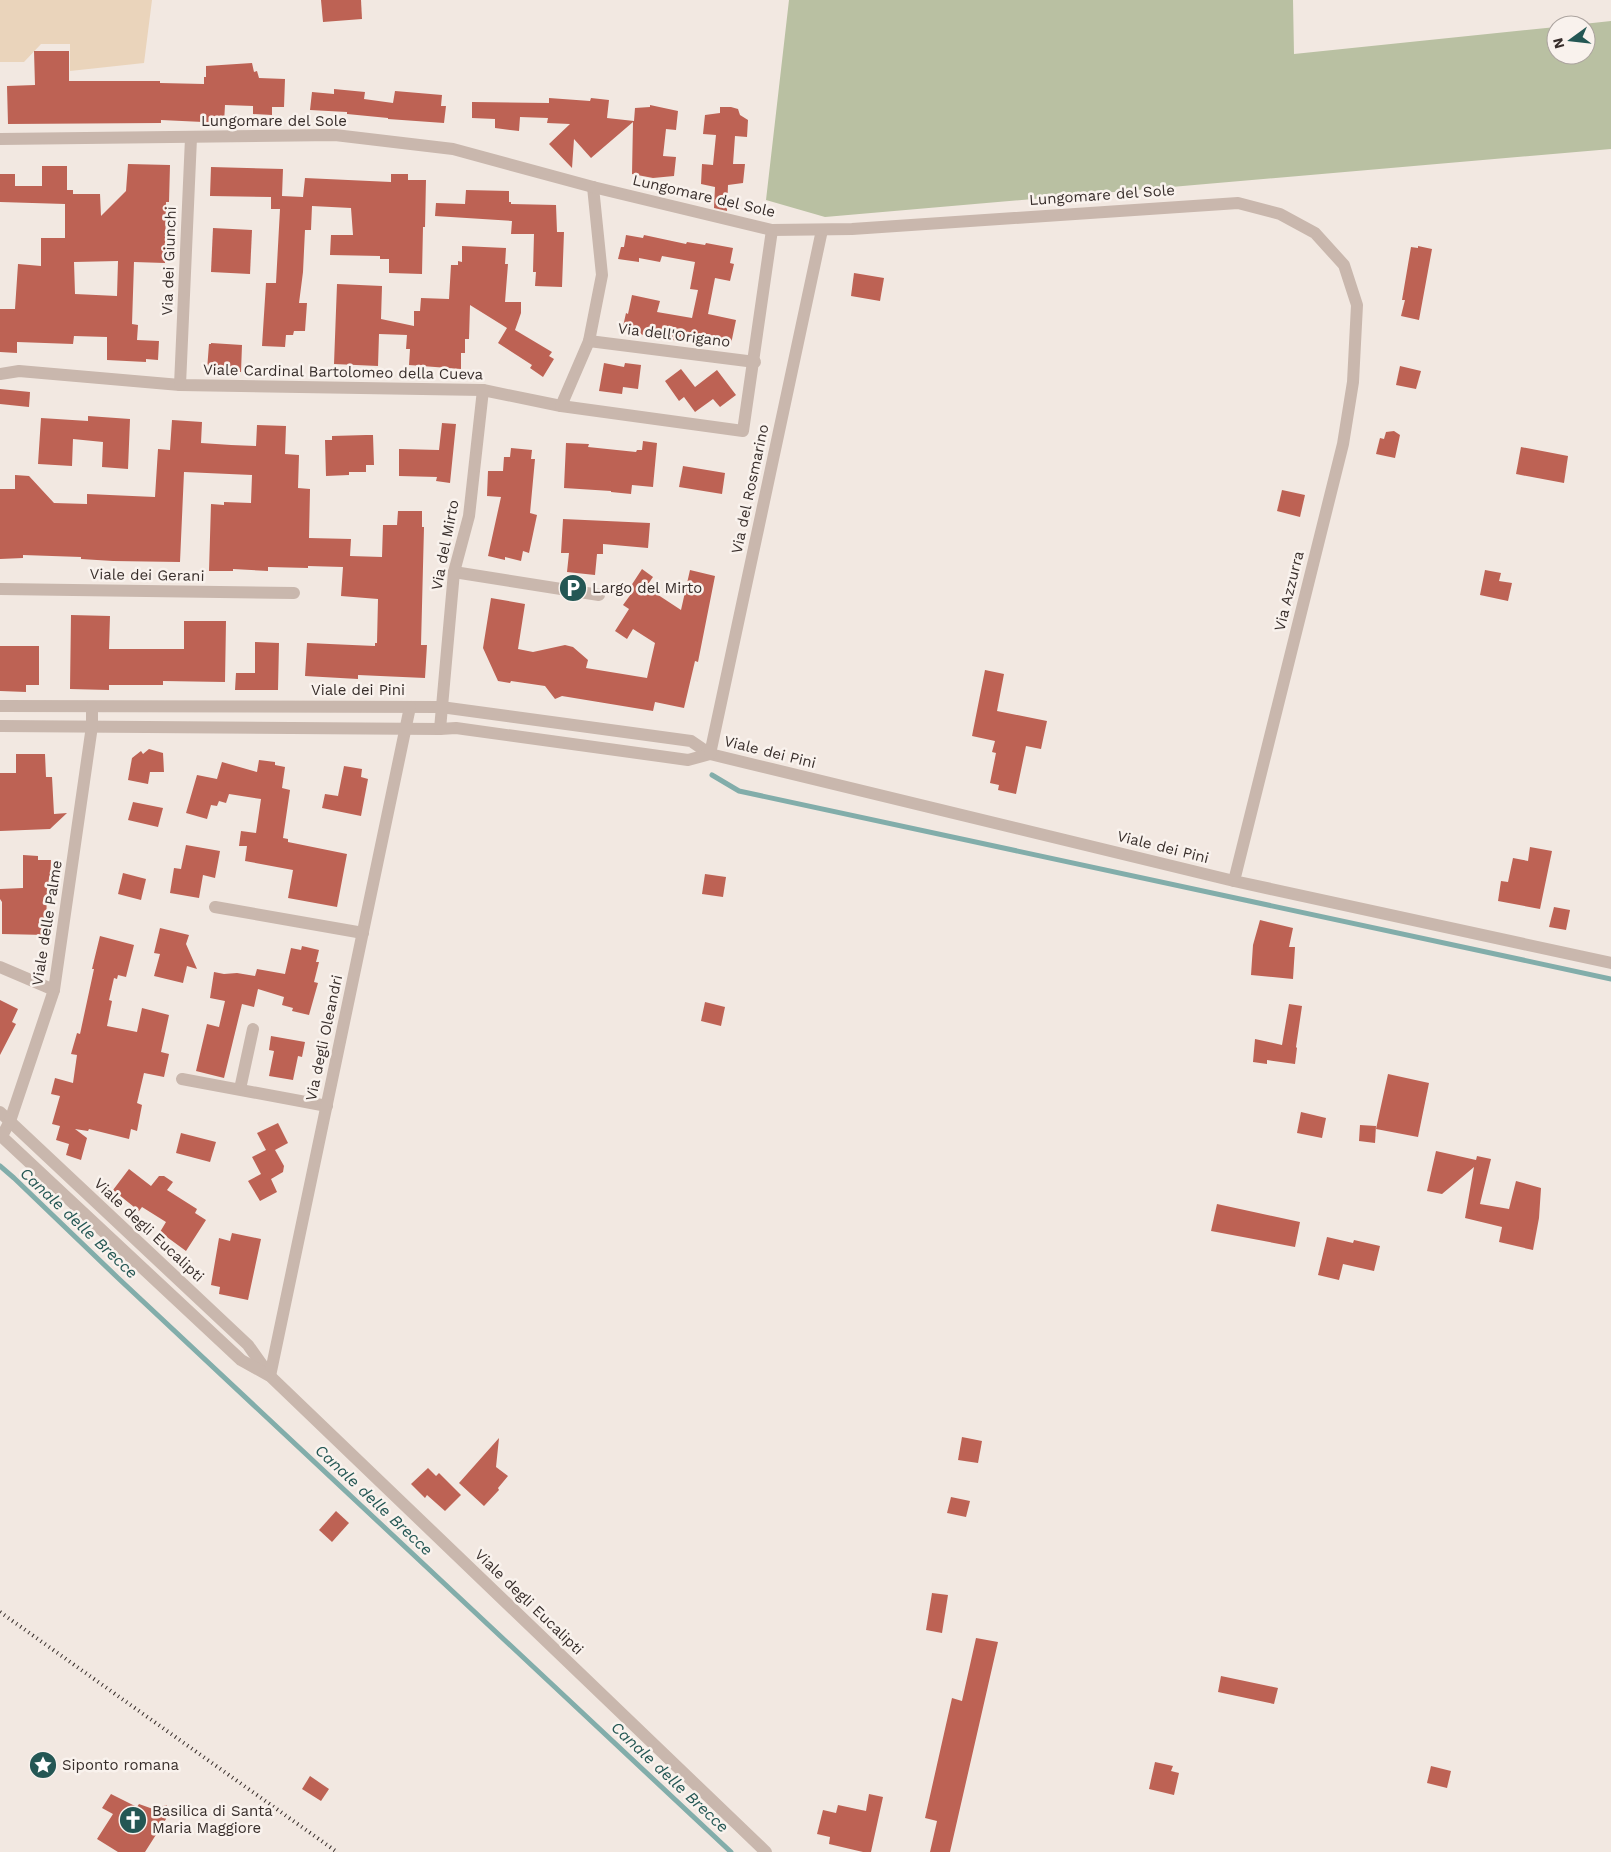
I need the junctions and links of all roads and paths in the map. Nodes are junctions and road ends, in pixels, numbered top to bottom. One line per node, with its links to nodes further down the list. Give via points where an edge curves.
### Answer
1 (191, 138): 2 (street, Lungomare del Sole); 3 (street, Lungomare del Sole, via 335,135 453,149); 10 (street, Via dei Giunchi)
2 (0, 139)
3 (593, 188): 4 (street, Lungomare del Sole); 7 (street, via 602,275)
4 (772, 230): 5 (street, Lungomare del Sole); 8 (street, Via del Rosmarino)
5 (822, 230): 6 (street, Lungomare del Sole, via 1238,202 1280,214 1315,233 1344,265); 26 (street, Via del Rosmarino)
6 (1357, 305): 27 (street, Via Azzurra, via 1353,382 1343,444)
7 (589, 342): 8 (street, Via dell'Origano); 12 (street)
8 (754, 362): 13 (street, Via del Rosmarino)
9 (0, 374): 10 (street, Viale Cardinal Bartolomeo della Cueva, via 19,371)
10 (180, 385): 11 (street, Viale Cardinal Bartolomeo della Cueva)
11 (483, 390): 12 (street, Viale Cardinal Bartolomeo della Cueva); 14 (street, Via del Mirto, via 469,516)
12 (561, 406): 13 (street, Viale Cardinal Bartolomeo della Cueva)
13 (744, 432)
14 (454, 572): 17 (street); 19 (street, Via del Mirto)
15 (0, 589): 16 (street, Viale dei Gerani)
16 (294, 593)
17 (599, 595)
18 (0, 706): 20 (street, Viale dei Pini)
19 (441, 706): 21 (street, Viale dei Pini); 25 (street, Via del Mirto); 26 (street, Viale dei Pini, via 690,741)
20 (92, 707): 21 (street, Viale dei Pini); 23 (street, Viale delle Palme)
21 (410, 707): 24 (street, Via degli Oleandri)
22 (0, 726): 23 (street, Viale dei Pini)
23 (92, 726): 24 (street, Viale dei Pini); 32 (street, Viale delle Palme)
24 (406, 729): 25 (street, Viale dei Pini); 29 (street, Via degli Oleandri)
25 (440, 729): 26 (street, Viale dei Pini, via 456,728 688,760)
26 (710, 754): 27 (street, Viale dei Pini)
27 (1234, 881): 30 (street, Viale dei Pini)
28 (215, 907): 29 (street)
29 (363, 933): 36 (street, Via degli Oleandri)
30 (1611, 963)
31 (0, 967): 32 (street)
32 (54, 990): 38 (street, Viale delle Palme)
33 (253, 1029): 35 (street)
34 (182, 1079): 35 (street)
35 (240, 1090): 36 (street)
36 (327, 1106): 40 (street, Via degli Oleandri)
37 (0, 1112): 38 (street, Viale degli Eucalipti)
38 (10, 1121): 39 (street, Viale delle Palme); 40 (street, Viale degli Eucalipti, via 248,1345)
39 (1, 1135): 40 (street, Viale degli Eucalipti, via 241,1360)
40 (270, 1376): 41 (street, Viale degli Eucalipti)
41 (766, 1852)

